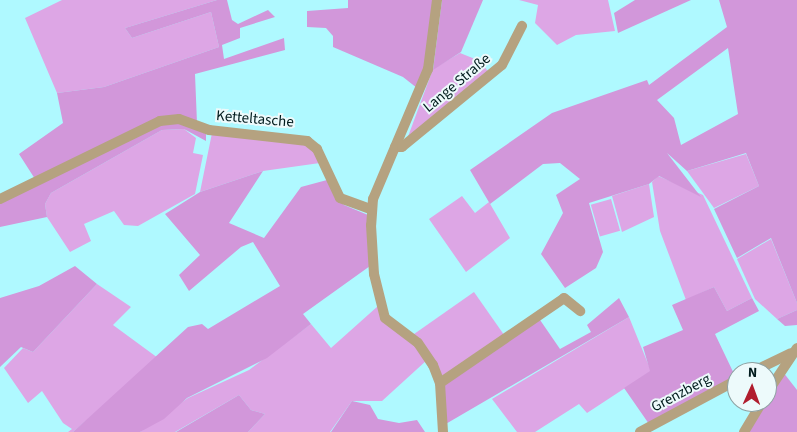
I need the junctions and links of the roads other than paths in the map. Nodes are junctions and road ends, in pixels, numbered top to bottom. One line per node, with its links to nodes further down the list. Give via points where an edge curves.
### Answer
1 (437, 0): 3 (street, Lange Straße, via 428,69)
2 (522, 26): 3 (street, Lange Straße, via 502,65 402,147)
3 (394, 147): 5 (street, Lange Straße)
4 (0, 199): 5 (street, Ketteltasche, via 160,121 179,119 209,130 307,141 317,149 340,198)
5 (370, 209): 10 (street, Lange Straße, via 373,268 385,318 422,347)
6 (580, 311): 10 (street, via 564,298)
7 (794, 351): 8 (street); 9 (street)
8 (772, 362)
9 (777, 377)
10 (440, 383): 13 (street, Lange Straße)
11 (727, 385): 14 (street, Grenzberg)
12 (756, 412): 15 (street)
13 (443, 432)
14 (640, 432)
15 (744, 432)

